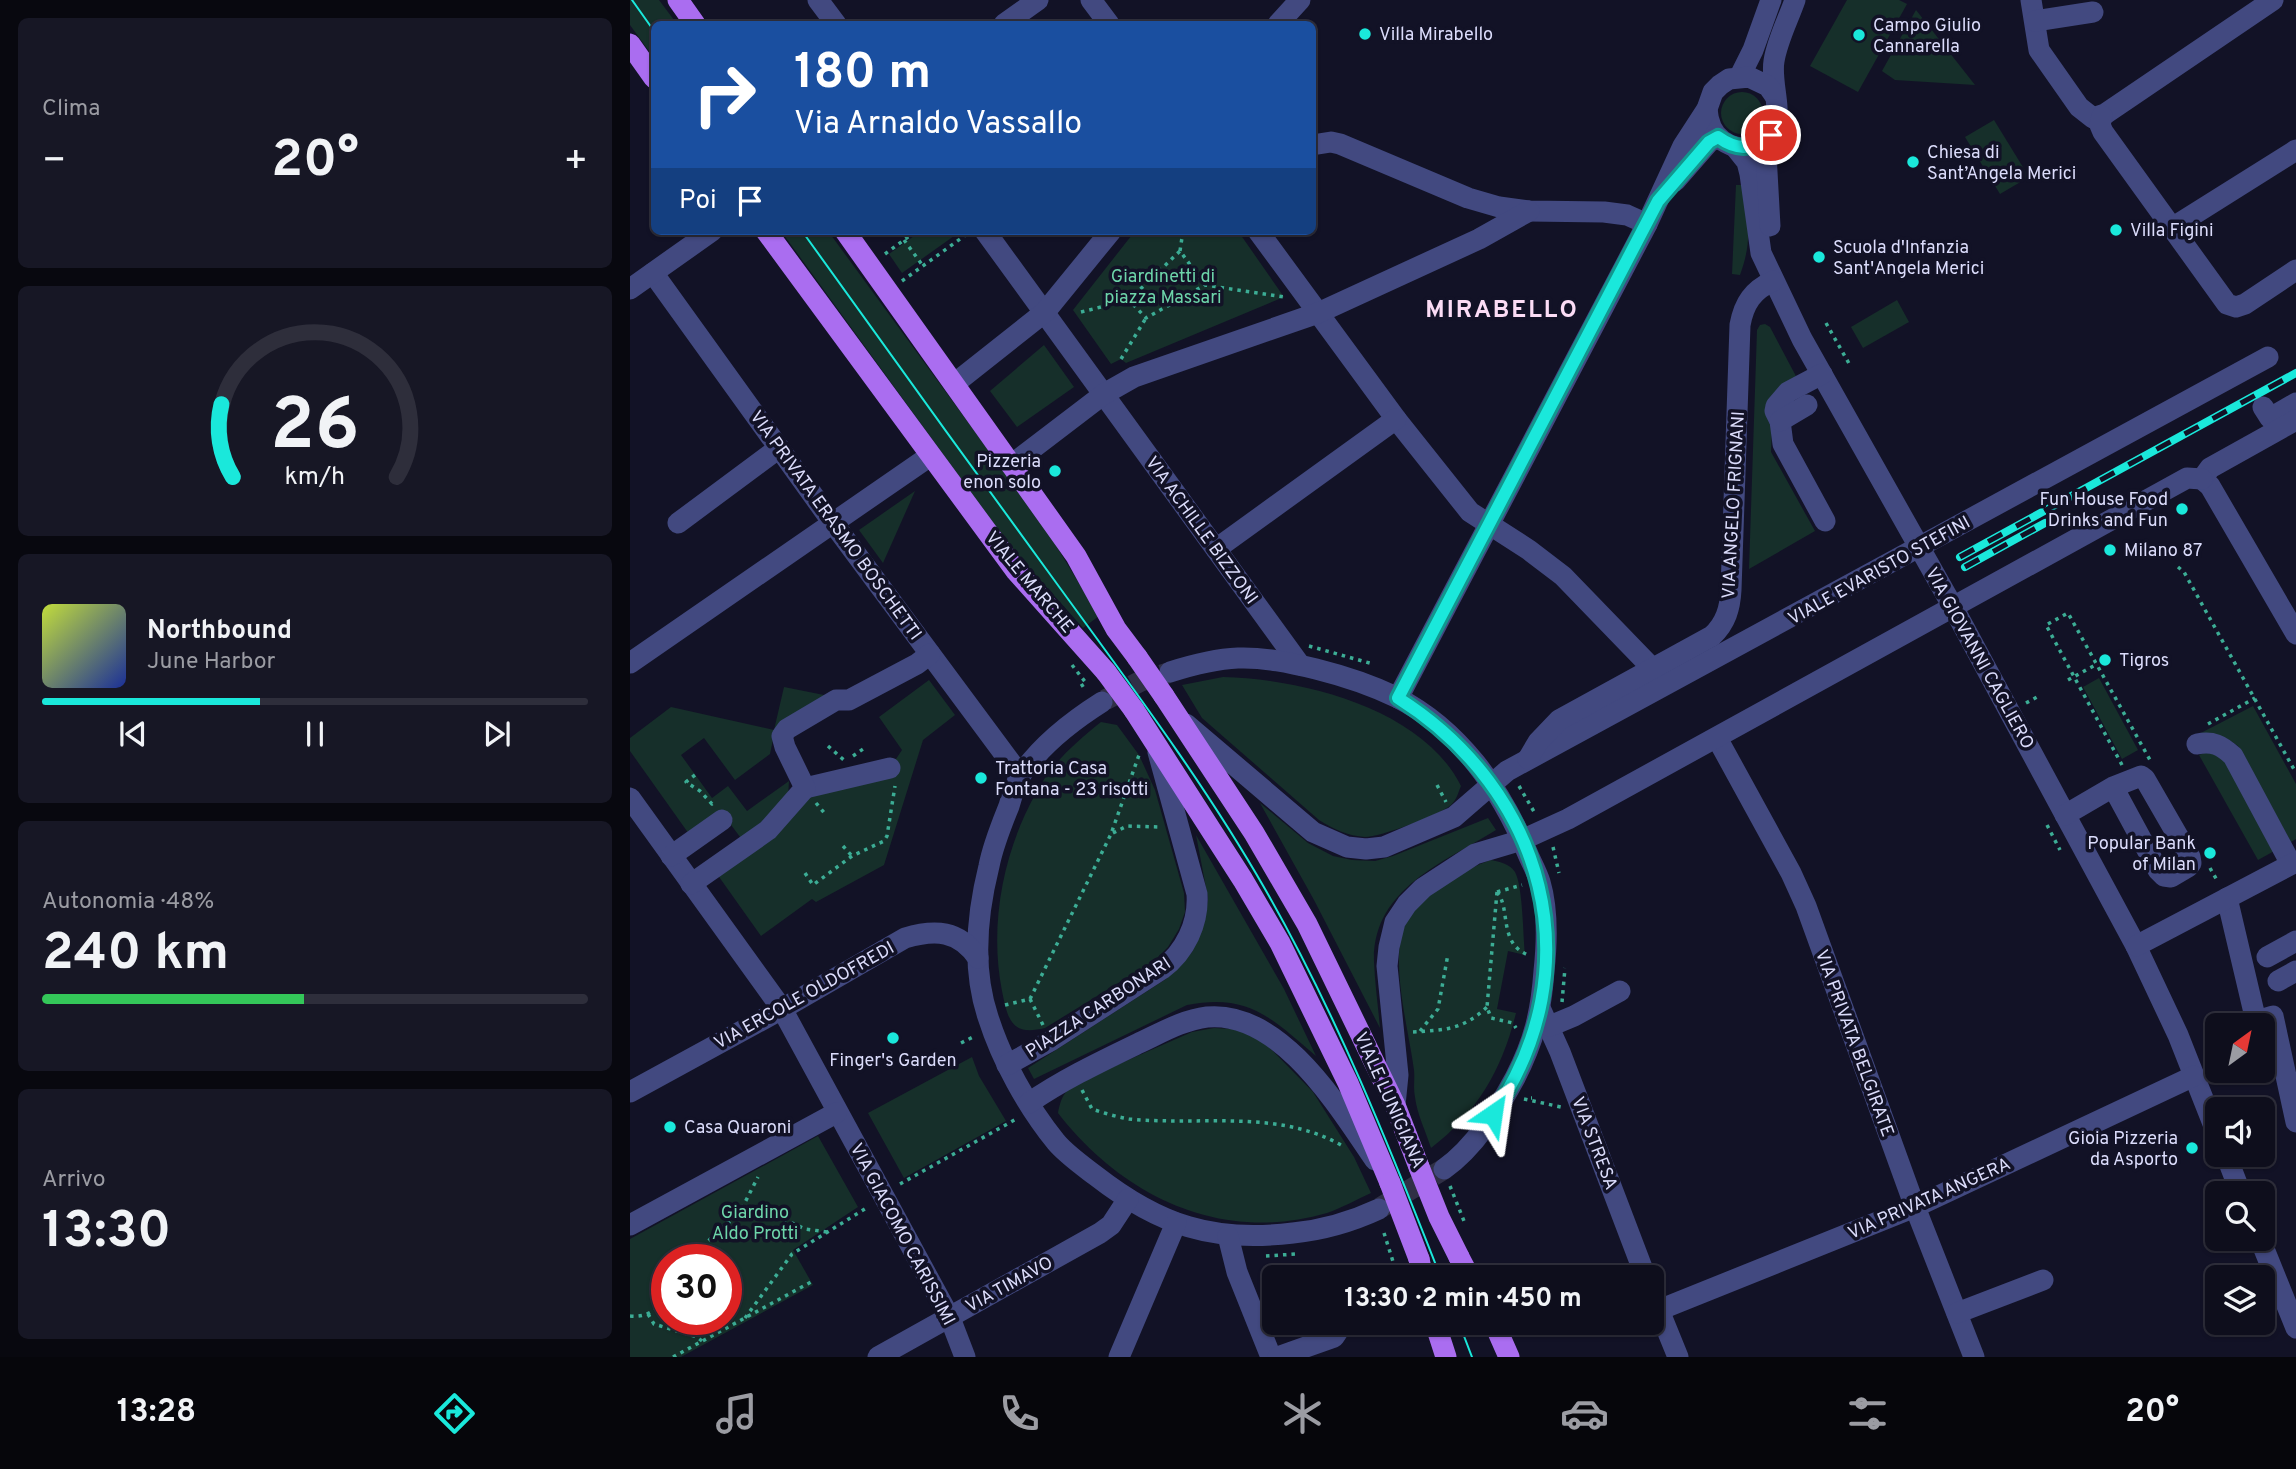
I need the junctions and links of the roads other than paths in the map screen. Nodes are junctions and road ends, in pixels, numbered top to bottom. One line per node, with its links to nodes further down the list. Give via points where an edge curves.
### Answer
1 (678, 0): 10 (main road)
2 (1038, 0): 11 (street)
3 (1091, 0): 12 (street)
4 (1300, 0): 13 (street)
5 (1771, 0): 17 (street)
6 (1795, 0): 18 (street, via 1774,58)
7 (2031, 0): 14 (street)
8 (2273, 0): 20 (street)
9 (2093, 12): 14 (street)
10 (693, 21)
11 (1008, 21)
12 (1107, 21)
13 (1281, 21)
14 (2035, 21): 20 (street, via 2039,50 2079,107 2093,118)
15 (630, 44): 16 (main road)
16 (651, 74)
17 (1740, 76): 18 (street, via 1760,80); 19 (street, via 1720,85)
18 (1776, 96): 21 (street, via 1779,114)
19 (1707, 109): 22 (street, via 1712,129); 25 (street, via 1683,146)
20 (2102, 116): 28 (street, via 2104,132)
21 (1771, 135): 22 (street, via 1753,147); 37 (street, VIA GIOVANNI CAGLIERO, via 1766,154)
22 (1726, 142): 25 (street, via 1702,150); 37 (street, VIA GIOVANNI CAGLIERO, via 1747,162 1761,253)
23 (1316, 144): 26 (street, via 1340,144 1468,198)
24 (2296, 150): 28 (street)
25 (1658, 201): 27 (street)
26 (1529, 211): 27 (street, via 1604,212); 40 (street)
27 (1647, 224): 58 (street)
28 (2172, 228): 35 (street, via 2232,307 2245,304)
29 (706, 235): 36 (street)
30 (769, 235): 52 (main road, VIALE MARCHE)
31 (848, 235): 43 (main road)
32 (988, 235): 39 (street, VIA ACHILLE BIZZONI)
33 (1108, 235): 39 (street)
34 (1261, 235): 40 (street)
35 (2296, 270)
36 (653, 273): 38 (street); 51 (street, VIA PRIVATA ERASMO BOSCHETTI)
37 (1773, 281): 42 (street, VIA GIOVANNI CAGLIERO); 66 (street, VIA ANGELO FRIGNANI, via 1754,293 1740,325 1727,614 1712,636)
38 (630, 289)
39 (1045, 312): 43 (street); 44 (street, VIA ACHILLE BIZZONI)
40 (1318, 313): 44 (street, via 1134,377); 48 (street)
41 (2268, 357): 59 (street, VIALE EVARISTO STEFINI)
42 (1822, 374): 50 (street, via 1788,392 1776,406); 59 (street, VIA GIOVANNI CAGLIERO)
43 (954, 384): 53 (main road)
44 (1104, 394): 53 (street); 60 (street, VIA ACHILLE BIZZONI)
45 (2296, 403): 47 (street, via 2270,418)
46 (1807, 405): 50 (street)
47 (2263, 407)
48 (1396, 419): 58 (street, via 1470,513); 60 (street)
49 (2296, 420): 54 (street, via 2210,468)
50 (1780, 421): 55 (street, via 1783,444)
51 (779, 448): 56 (street); 57 (street, VIA PRIVATA ERASMO BOSCHETTI)
52 (930, 456): 57 (street); 73 (main road, VIALE MARCHE, bridge, via 1016,571 1106,671)
53 (1011, 465): 70 (main road, bridge, via 1076,556 1116,629)
54 (2202, 479): 61 (street, via 2187,478); 62 (street)
55 (1825, 521)
56 (678, 523)
57 (833, 523): 63 (street, VIA PRIVATA ERASMO BOSCHETTI); 64 (street)
58 (1490, 525): 66 (street, via 1563,576); 68 (street)
59 (1919, 548): 61 (street, VIA GIOVANNI CAGLIERO); 74 (street, VIALE EVARISTO STEFINI)
60 (1216, 549): 65 (street, VIA ACHILLE BIZZONI)
61 (1953, 607): 72 (street); 81 (street, VIA GIOVANNI CAGLIERO)
62 (2296, 634)
63 (930, 654): 76 (street, VIA PRIVATA ERASMO BOSCHETTI); 79 (street, via 787,729 782,736 785,747)
64 (630, 663)
65 (1300, 665): 67 (street, via 1238,658); 68 (street)
66 (1653, 669): 74 (street, VIA ANGELO FRIGNANI, via 1559,720)
67 (1170, 672)
68 (1398, 698): 77 (street, via 1447,733)
69 (1102, 702): 76 (street, PIAZZA CARBONARI, via 1062,730)
70 (1182, 721): 77 (street, via 1312,832 1347,847 1384,847 1454,817); 101 (main road, VIALE LUNIGIANA, via 1307,924)
71 (2201, 734): 85 (street, via 2233,756)
72 (1717, 737): 83 (street); 107 (street, VIA PRIVATA BELGIRATE, via 1806,906)
73 (1155, 743): 89 (main road, VIALE MARCHE); 96 (street, PIAZZA CARBONARI, via 1198,901 1192,928 1176,956 1156,973)
74 (1527, 762): 77 (street, VIALE EVARISTO STEFINI)
75 (890, 768): 79 (street)
76 (1019, 777): 92 (street, PIAZZA CARBONARI, via 984,883)
77 (1491, 783): 83 (street)
78 (2113, 787): 78 (street, via 2158,870 2171,877 2188,867 2190,857 2145,779 2135,777); 81 (street)
79 (805, 788): 86 (street, via 768,830)
80 (630, 798): 84 (street, VIA GIACOMO CARISSIMI)
81 (2065, 815): 90 (street, VIA GIOVANNI CAGLIERO)
82 (722, 820): 84 (street)
83 (1522, 840): 95 (street, via 1543,904); 101 (street, via 1475,853 1423,888 1395,922 1387,966 1398,1075)
84 (671, 856): 86 (street, VIA GIACOMO CARISSIMI)
85 (2294, 863): 87 (street)
86 (691, 884): 94 (street, VIA GIACOMO CARISSIMI)
87 (2227, 898): 90 (street); 103 (street, via 2256,1021 2273,1016)
88 (2296, 941): 91 (street)
89 (1280, 943): 105 (main road, VIALE LUNIGIANA, via 1348,1083)
90 (2136, 946): 97 (street, VIA GIOVANNI CAGLIERO)
91 (2267, 957)
92 (978, 958): 94 (street, VIA ERCOLE OLDOFREDI, via 962,941 927,932 905,938); 96 (street, PIAZZA CARBONARI, via 987,1016)
93 (1620, 991): 95 (street, via 1574,1016)
94 (782, 1009): 98 (street, VIA ERCOLE OLDOFREDI); 102 (street, VIA GIACOMO CARISSIMI)
95 (1546, 1018): 104 (street, via 1503,1100); 115 (street, VIA STRESA)
96 (1007, 1065): 99 (street, PIAZZA CARBONARI)
97 (2194, 1076): 100 (street, VIA GIOVANNI CAGLIERO); 107 (street, VIA PRIVATA ANGERA)
98 (630, 1092)
99 (1030, 1103): 105 (street, via 1073,1074 1181,1024 1206,1017 1225,1018 1265,1032 1285,1047 1313,1076); 106 (street, PIAZZA CARBONARI, via 1057,1143)
100 (2205, 1104)
101 (1395, 1105): 114 (main road, VIALE LUNIGIANA, bridge, via 1439,1217)
102 (836, 1112): 110 (street); 119 (street, VIA GIACOMO CARISSIMI)
103 (2296, 1122)
104 (1444, 1169)
105 (1387, 1178): 113 (main road, VIALE LUNIGIANA, bridge)
106 (1128, 1199): 109 (street, PIAZZA CARBONARI); 119 (street, VIA TIMAVO, via 1100,1233)
107 (1915, 1207): 117 (street, VIA PRIVATA ANGERA); 118 (street, VIA PRIVATA BELGIRATE)
108 (1379, 1209): 111 (street, PIAZZA CARBONARI, via 1311,1231)
109 (1175, 1223): 111 (street, PIAZZA CARBONARI); 127 (street)
110 (630, 1225)
111 (1228, 1236): 128 (street, via 1237,1272)
112 (2265, 1251): 121 (street)
113 (1420, 1265)
114 (1464, 1265)
115 (1641, 1265)
116 (2043, 1280): 118 (street)
117 (1664, 1298)
118 (1957, 1313): 133 (street, VIA PRIVATA BELGIRATE)
119 (950, 1318): 125 (street, VIA TIMAVO); 126 (street, VIA GIACOMO CARISSIMI)
120 (1664, 1323): 132 (street)
121 (2296, 1328)
122 (1335, 1335): 129 (street)
123 (1439, 1335): 130 (main road)
124 (1499, 1335): 131 (main road)
125 (878, 1357)
126 (965, 1357)
127 (1119, 1357)
128 (1271, 1357)
129 (1278, 1357)
130 (1446, 1357)
131 (1509, 1357)
132 (1678, 1357)
133 (1975, 1357)

